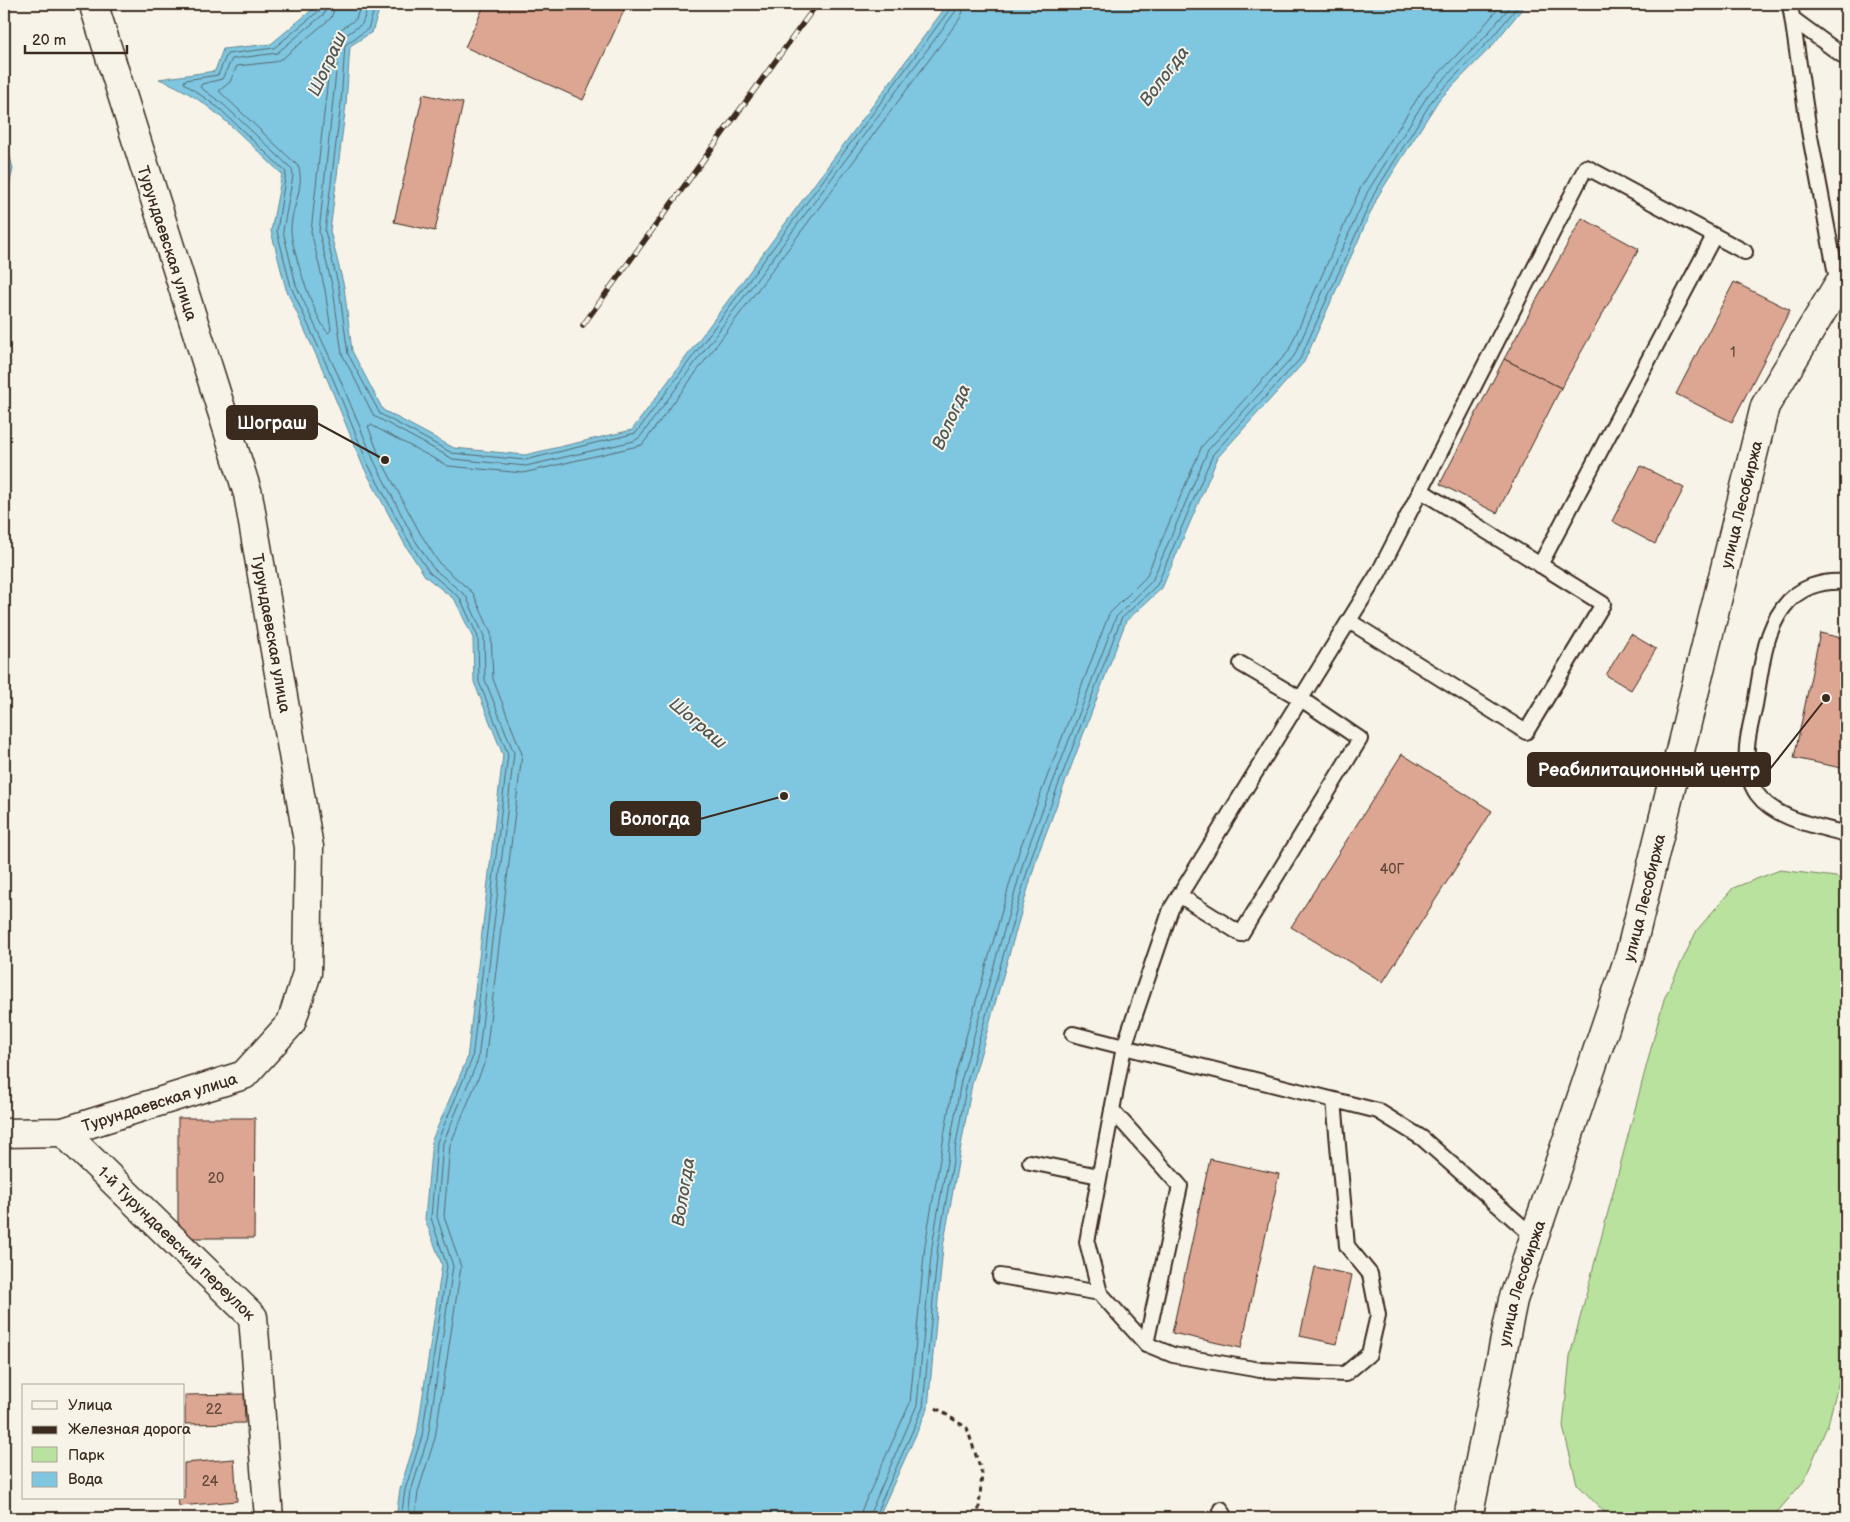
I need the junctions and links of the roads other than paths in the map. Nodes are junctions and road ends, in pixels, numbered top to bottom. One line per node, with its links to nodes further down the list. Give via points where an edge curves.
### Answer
1 (96, 4): 20 (street, Турундаевская улица, via 248,494 309,848 307,972 291,1024 244,1075)
2 (1790, 4): 3 (lane)
3 (1793, 19): 4 (lane); 7 (lane, via 1809,131)
4 (1846, 58)
5 (1714, 236): 6 (lane); 8 (lane, via 1586,167); 9 (lane)
6 (1745, 252)
7 (1842, 287): 24 (street, улица Лесобиржа, via 1765,406 1630,954)
8 (1420, 490): 9 (lane); 11 (lane, via 1379,572)
9 (1540, 565): 11 (lane, via 1603,604 1526,732)
10 (1846, 582): 14 (lane, via 1831,581 1805,588 1783,607 1768,635 1747,746 1748,772 1758,794 1776,810)
11 (1349, 621): 13 (lane)
12 (1241, 664): 13 (lane)
13 (1301, 699): 15 (lane); 15 (lane, via 1360,739 1241,934)
14 (1846, 834)
15 (1179, 895): 17 (lane, via 1171,909)
16 (1073, 1034): 17 (lane)
17 (1124, 1047): 18 (lane); 19 (lane)
18 (1334, 1100): 24 (lane, via 1378,1111 1422,1138); 27 (lane, via 1347,1246 1370,1274 1378,1315 1369,1354 1345,1374 1260,1370 1173,1355)
19 (1112, 1110): 23 (lane); 27 (lane, via 1180,1186)
20 (63, 1132): 21 (street, Турундаевская улица); 28 (street, 1-й Турундаевский переулок, via 254,1317)
21 (4, 1133)
22 (1030, 1162): 23 (lane)
23 (1099, 1176): 26 (lane, via 1087,1242)
24 (1534, 1237): 29 (street, улица Лесобиржа, via 1513,1300)
25 (1000, 1276): 26 (lane)
26 (1100, 1293): 27 (lane)
27 (1146, 1344)
28 (270, 1518)
29 (1468, 1518)

